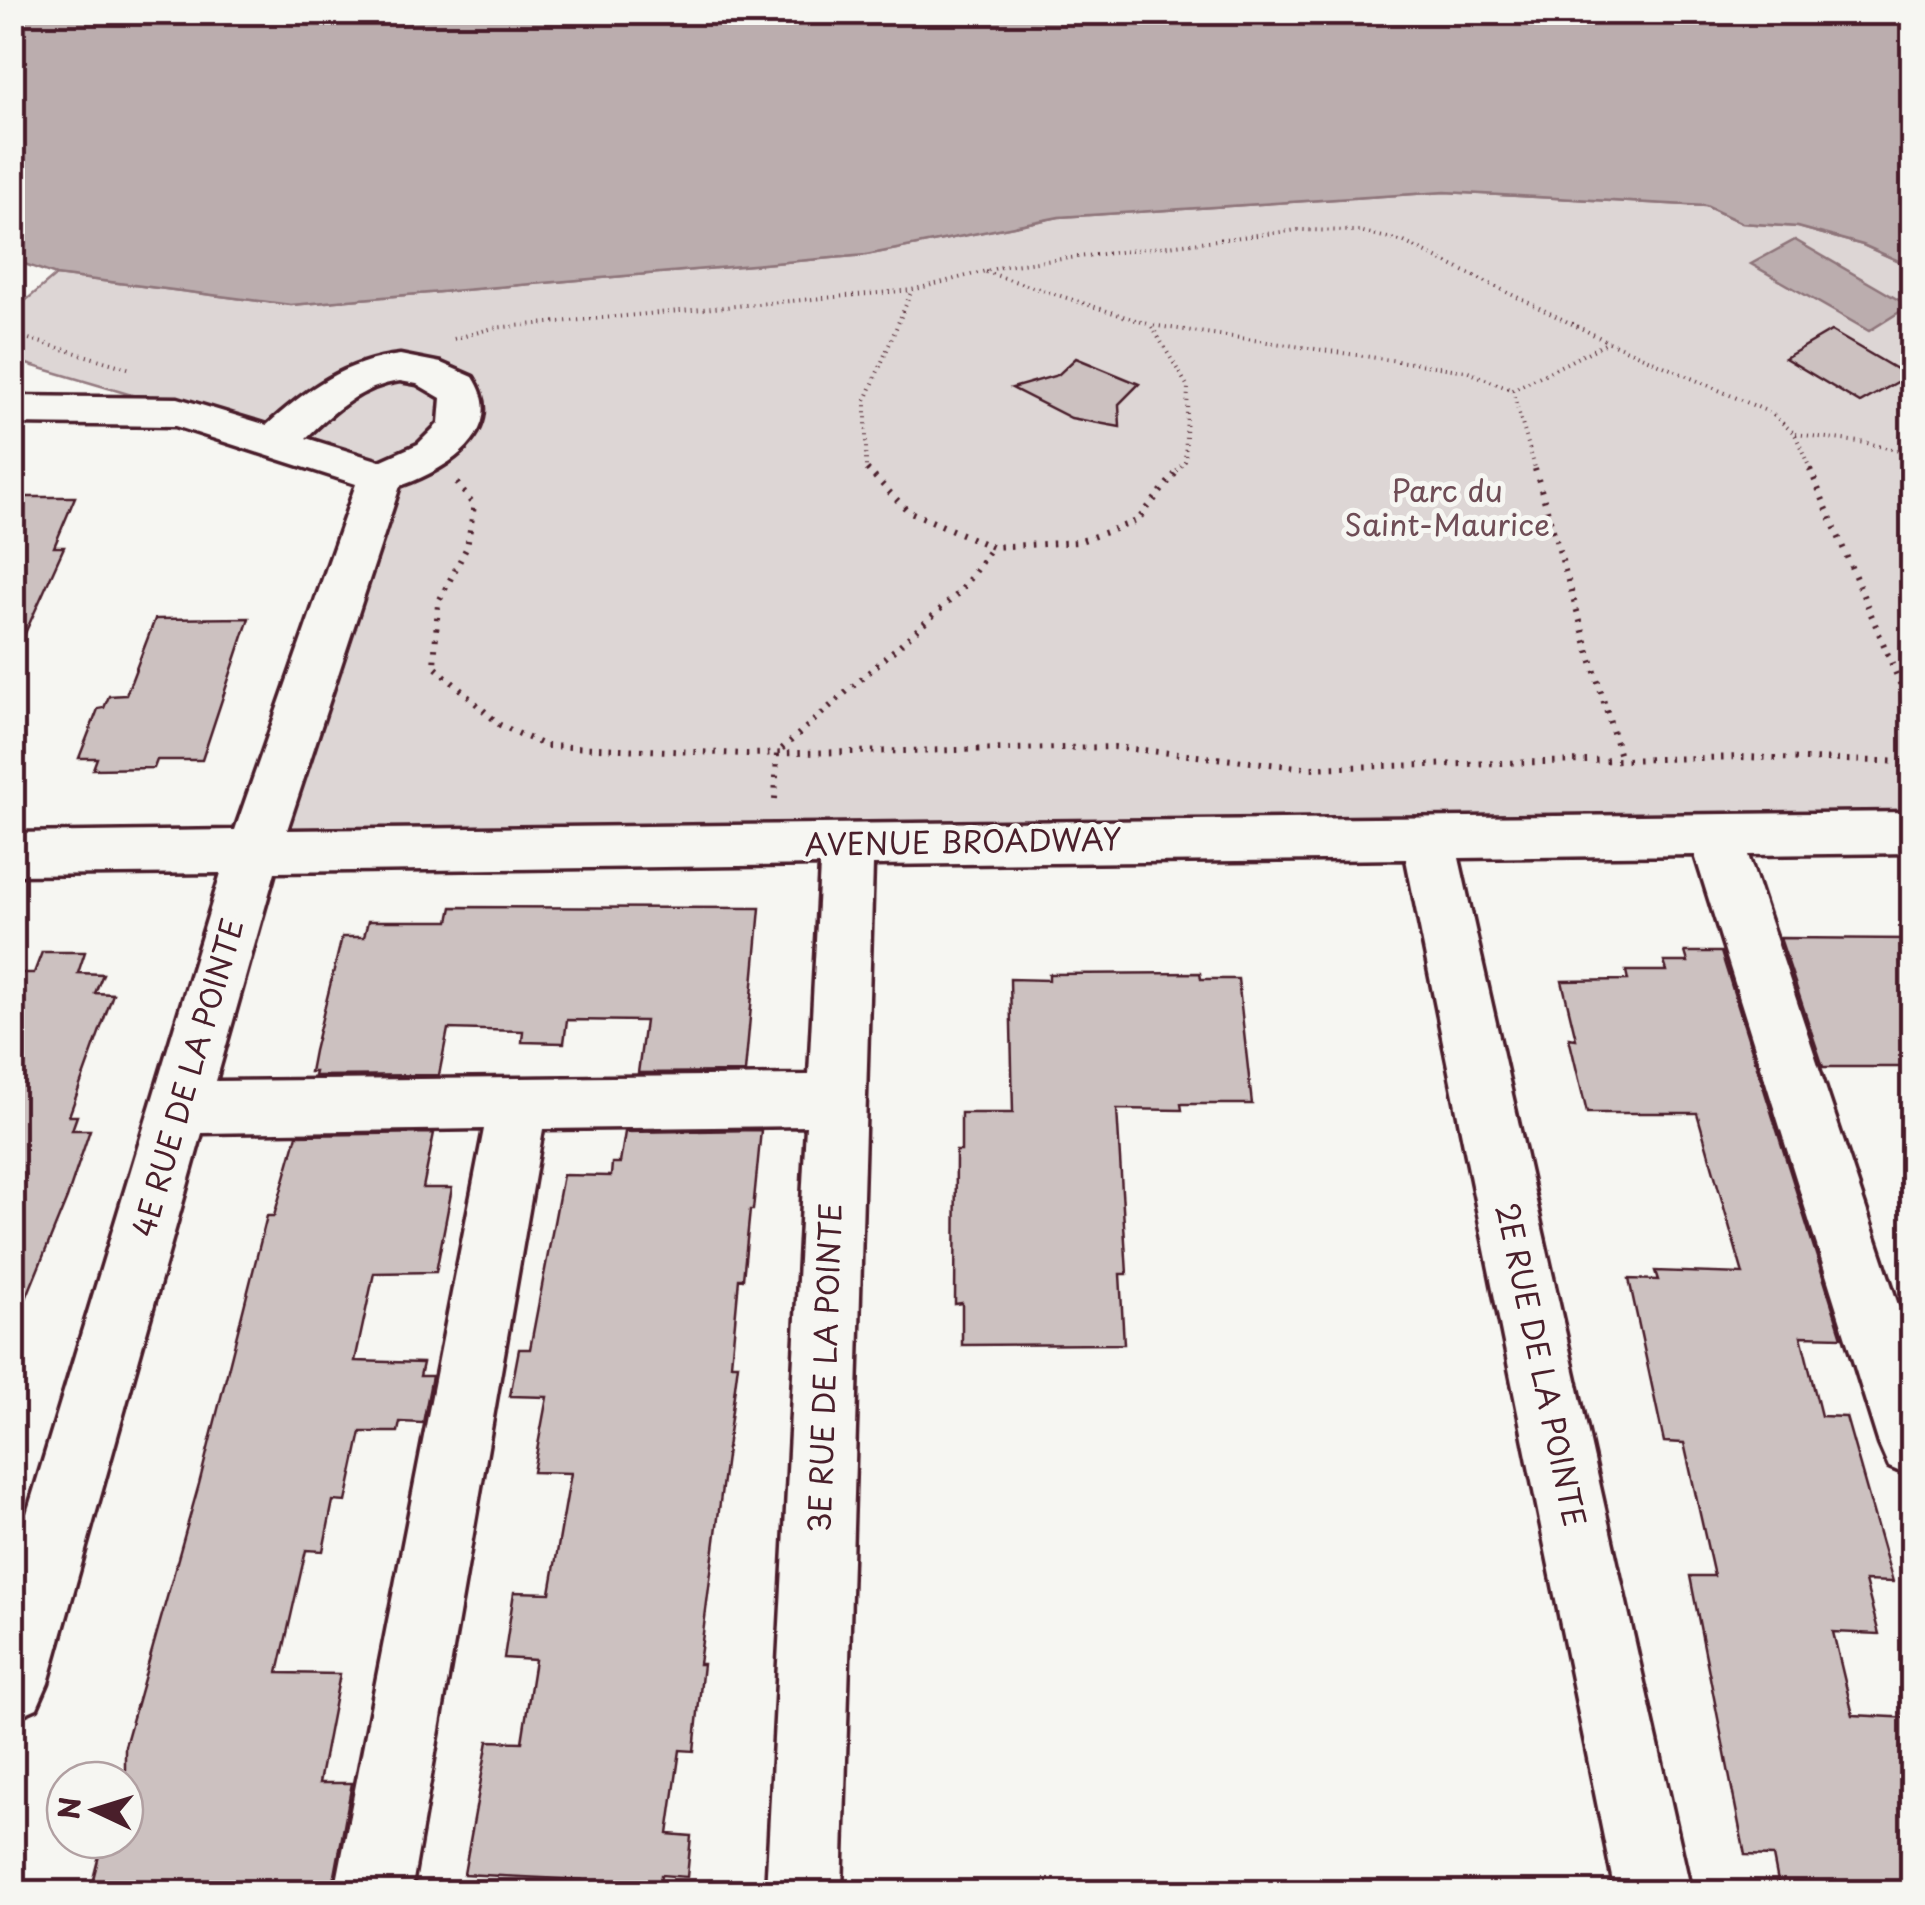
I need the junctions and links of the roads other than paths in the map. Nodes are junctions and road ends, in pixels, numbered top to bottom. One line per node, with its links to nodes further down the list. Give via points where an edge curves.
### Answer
1 (12, 410): 2 (street, via 178,412)
2 (274, 443): 3 (street); 3 (street, via 352,379 390,369 421,370 458,386 464,410 449,443)
3 (400, 470): 8 (street, 4E RUE DE LA POINTE)
4 (1912, 832): 5 (street, AVENUE BROADWAY)
5 (1715, 834): 6 (street, AVENUE BROADWAY); 13 (street)
6 (1428, 838): 7 (street, AVENUE BROADWAY); 17 (street, 2E RUE DE LA POINTE)
7 (847, 844): 8 (street, AVENUE BROADWAY); 10 (street, 3E RUE DE LA POINTE)
8 (254, 851): 9 (street, AVENUE BROADWAY); 12 (street, 4E RUE DE LA POINTE)
9 (12, 854)
10 (837, 1100): 11 (street); 16 (street, 3E RUE DE LA POINTE)
11 (518, 1104): 12 (street); 15 (street)
12 (180, 1107): 14 (street, 4E RUE DE LA POINTE)
13 (1912, 1444)
14 (12, 1684)
15 (373, 1892)
16 (804, 1892)
17 (1653, 1892)

